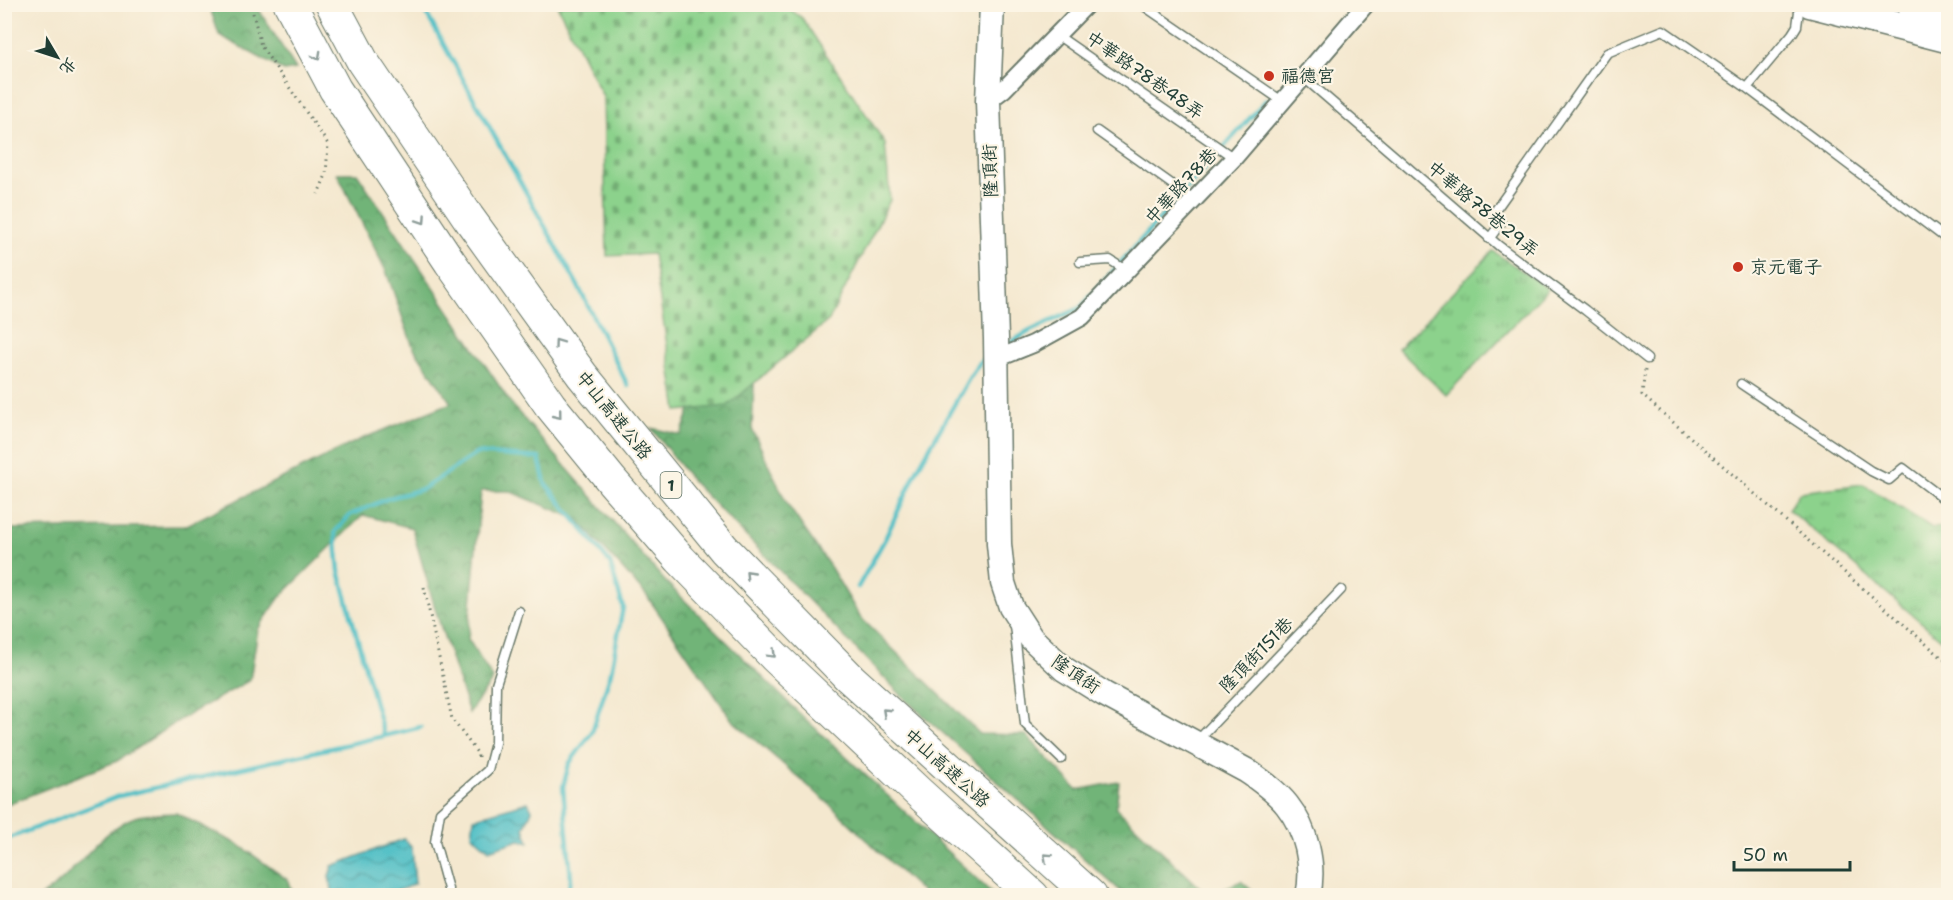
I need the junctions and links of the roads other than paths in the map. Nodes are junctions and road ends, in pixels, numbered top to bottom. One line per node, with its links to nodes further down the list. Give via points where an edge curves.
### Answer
1 (290, 4): 34 (highway, 中山高速公路 / 1, one-way to 34, via 334,89 450,262 550,405 612,481 680,559 775,657)
2 (332, 4): 35 (highway, 中山高速公路 / 1, one-way to 2, via 850,678 724,549 568,357 363,62)
3 (992, 4): 15 (street, 隆頂街)
4 (1087, 4): 11 (street)
5 (1141, 4): 16 (lane)
6 (1366, 4): 13 (street, 中華路78巷)
7 (1800, 4): 14 (lane, via 1792,34)
8 (1811, 4): 9 (main road)
9 (1901, 15): 10 (main road); 12 (main road)
10 (1948, 15)
11 (1057, 35): 15 (street); 18 (lane, 中華路78巷48弄)
12 (1948, 39)
13 (1303, 77): 16 (street, 中華路78巷); 20 (lane, 中華路78巷29弄)
14 (1747, 88): 20 (lane, via 1663,30 1607,52 1495,211 1501,223); 21 (lane)
15 (988, 101): 24 (street, 隆頂街)
16 (1282, 101): 18 (street, 中華路78巷)
17 (1097, 131): 19 (lane)
18 (1234, 158): 19 (street, 中華路78巷)
19 (1193, 199): 23 (street, 中華路78巷)
20 (1490, 239): 25 (lane, 中華路78巷29弄)
21 (1948, 240)
22 (1080, 262): 23 (lane, via 1110,260)
23 (1126, 270): 24 (street, 中華路78巷, via 1082,317 1033,344)
24 (996, 349): 29 (street, 隆頂街, via 999,544 1003,583)
25 (1647, 359)
26 (1741, 384): 27 (lane, via 1871,471 1889,480 1902,468)
27 (1948, 502)
28 (1341, 590): 31 (lane, 隆頂街151巷)
29 (1011, 607): 31 (street, 隆頂街, via 1031,638 1064,669); 32 (lane, via 1026,724)
30 (519, 610): 33 (lane, via 496,684 495,743 488,770 440,812 435,842)
31 (1196, 743): 36 (street, 隆頂街, via 1247,771 1287,805 1307,846)
32 (1061, 759)
33 (448, 896)
34 (1033, 896)
35 (1091, 896)
36 (1308, 896)

